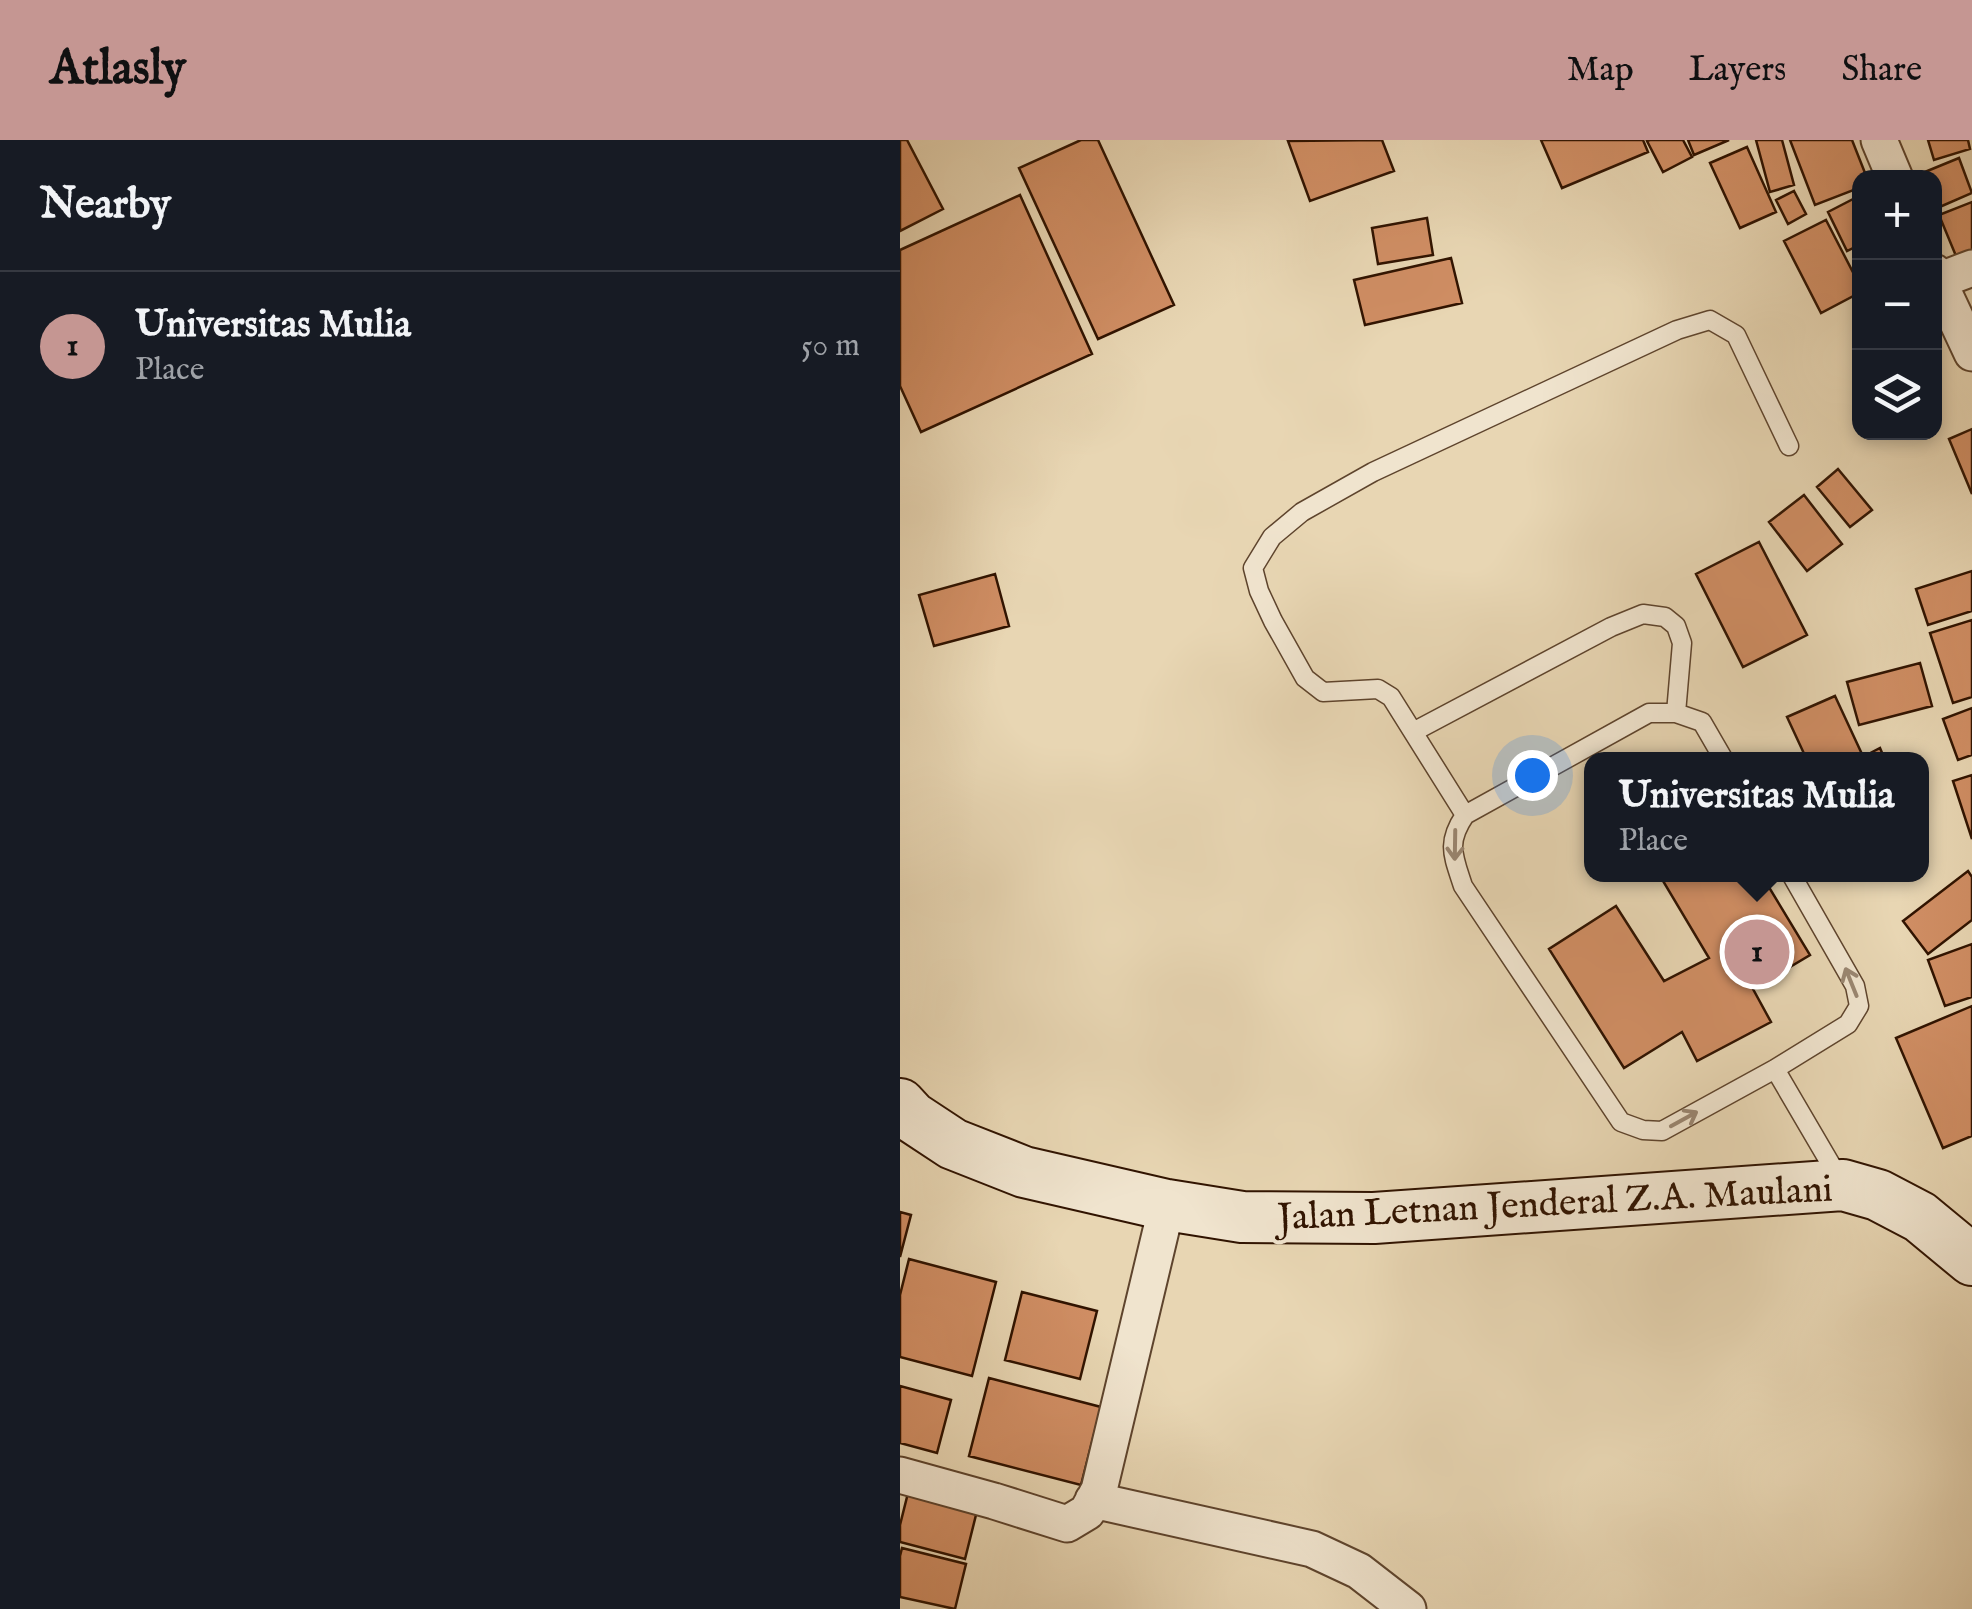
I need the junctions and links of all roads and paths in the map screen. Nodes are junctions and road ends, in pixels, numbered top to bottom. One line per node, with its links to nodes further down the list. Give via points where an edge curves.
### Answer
1 (1880, 140): 2 (street)
2 (1892, 170)
3 (1972, 268): 4 (street)
4 (1942, 276)
5 (1942, 290): 6 (street)
6 (1972, 353)
7 (1789, 446): 9 (lane, via 1736,335 1710,320 1372,472 1302,512 1272,537 1253,568 1273,621 1306,678 1323,692 1378,689)
8 (1676, 713): 9 (lane, via 1682,643 1676,626 1644,614); 10 (lane, via 1702,722); 11 (lane, via 1649,713)
9 (1413, 732): 11 (lane)
10 (1719, 752)
11 (1464, 814): 13 (lane, one-way to 13, via 1452,833 1463,886 1621,1122 1662,1131)
12 (1796, 882): 13 (lane, one-way to 12, via 1848,1024 1858,1006 1856,986)
13 (1775, 1070): 15 (lane)
14 (900, 1104): 16 (street, Jalan Letnan Jenderal Z.A. Maulani, via 953,1144 1024,1172)
15 (1843, 1185): 16 (street, Jalan Letnan Jenderal Z.A. Maulani, via 1374,1218 1242,1217); 17 (street, Jalan Letnan Jenderal Z.A. Maulani, via 1920,1217)
16 (1166, 1204): 19 (street)
17 (1972, 1260)
18 (900, 1475): 19 (street, via 1066,1524)
19 (1093, 1500): 20 (street, via 1312,1549 1360,1571)
20 (1408, 1609)

